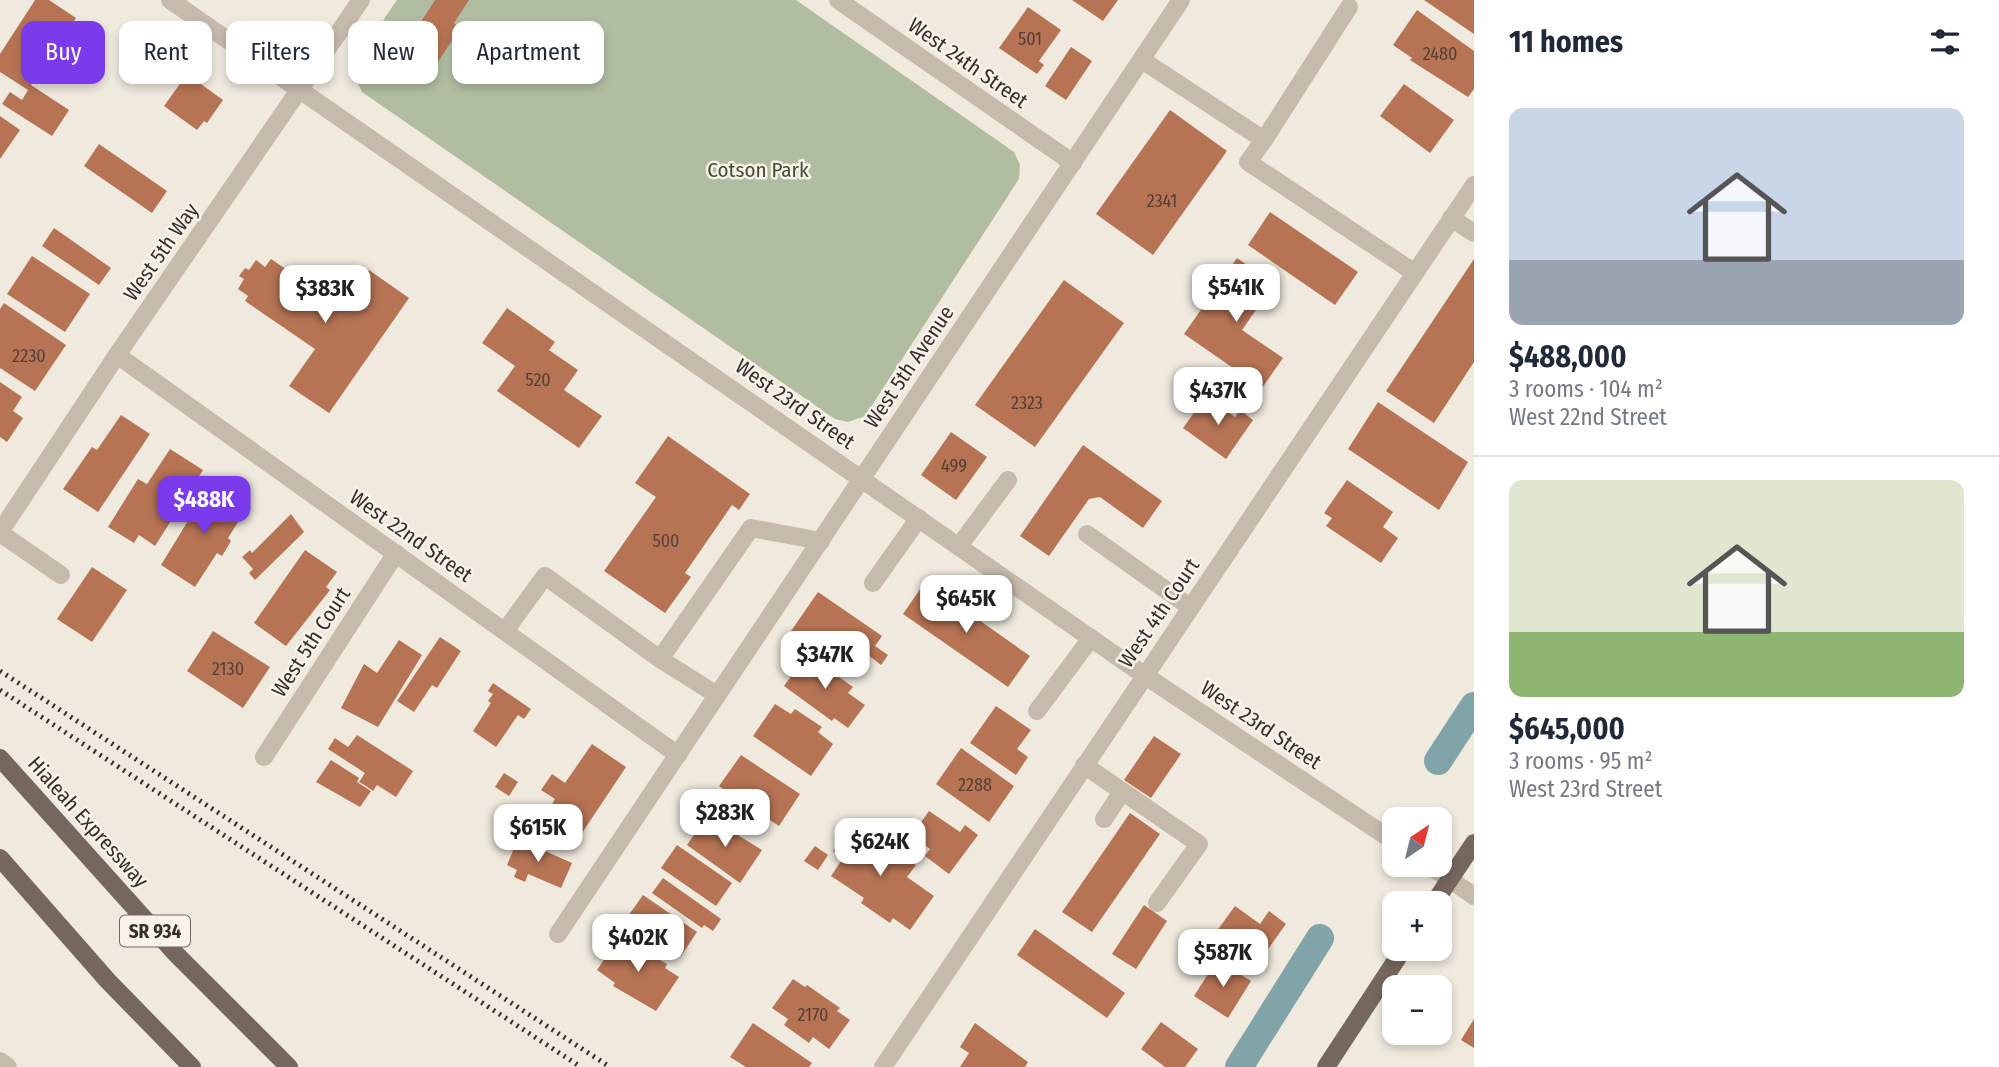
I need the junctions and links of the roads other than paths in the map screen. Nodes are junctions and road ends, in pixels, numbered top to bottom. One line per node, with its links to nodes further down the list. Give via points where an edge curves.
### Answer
1 (170, 0): 7 (street, West 23rd Street)
2 (361, 0): 7 (street, West 5th Way)
3 (838, 0): 9 (street, West 24th Street)
4 (1181, 0): 6 (street, West 5th Avenue)
5 (1349, 7): 8 (street)
6 (1142, 60): 8 (street); 9 (street, West 5th Avenue)
7 (300, 90): 14 (street, West 5th Way); 15 (street, West 23rd Street)
8 (1264, 139): 13 (street, via 1248,162)
9 (1073, 163): 15 (street, West 5th Avenue)
10 (1474, 185): 11 (street, West 4th Court)
11 (1451, 218): 12 (street); 13 (street, West 4th Court)
12 (1474, 233)
13 (1415, 273): 25 (street, West 4th Court)
14 (117, 355): 18 (street, West 5th Way); 22 (street, West 22nd Street)
15 (862, 478): 17 (street, West 23rd Street); 20 (street, West 5th Avenue)
16 (1008, 480): 21 (street)
17 (919, 518): 21 (street, West 23rd Street); 24 (street)
18 (0, 532): 23 (street)
19 (1087, 534): 25 (street)
20 (821, 541): 28 (street, via 751,528); 30 (street, West 5th Avenue)
21 (959, 545): 27 (street, West 23rd Street)
22 (396, 553): 26 (street, West 22nd Street); 33 (street, West 5th Court)
23 (61, 575)
24 (873, 583)
25 (1190, 607): 29 (street, West 4th Court)
26 (505, 631): 28 (street, via 545,576); 32 (street, West 22nd Street)
27 (1091, 638): 29 (street, West 23rd Street); 31 (street)
28 (660, 659): 30 (street)
29 (1144, 675): 35 (street, West 4th Court); 38 (street, West 23rd Street)
30 (718, 695): 32 (street, West 5th Avenue)
31 (1037, 711)
32 (678, 755): 46 (street, West 5th Avenue)
33 (264, 757)
34 (0, 758): 51 (main road, Hialeah Expressway / SR 934, via 176,954)
35 (1084, 765): 36 (street); 52 (street, West 4th Court)
36 (1122, 792): 37 (street); 45 (street, via 1199,844)
37 (1104, 819)
38 (1382, 833)
39 (1474, 843): 42 (main road)
40 (0, 858): 50 (main road, via 108,981)
41 (1446, 877): 42 (street)
42 (1450, 880): 43 (main road); 44 (street)
43 (1442, 891)
44 (1474, 896)
45 (1157, 903)
46 (558, 934)
47 (1395, 961): 53 (main road)
48 (0, 1060): 49 (street)
49 (8, 1067)
50 (192, 1067)
51 (289, 1067)
52 (883, 1067)
53 (1326, 1067)

